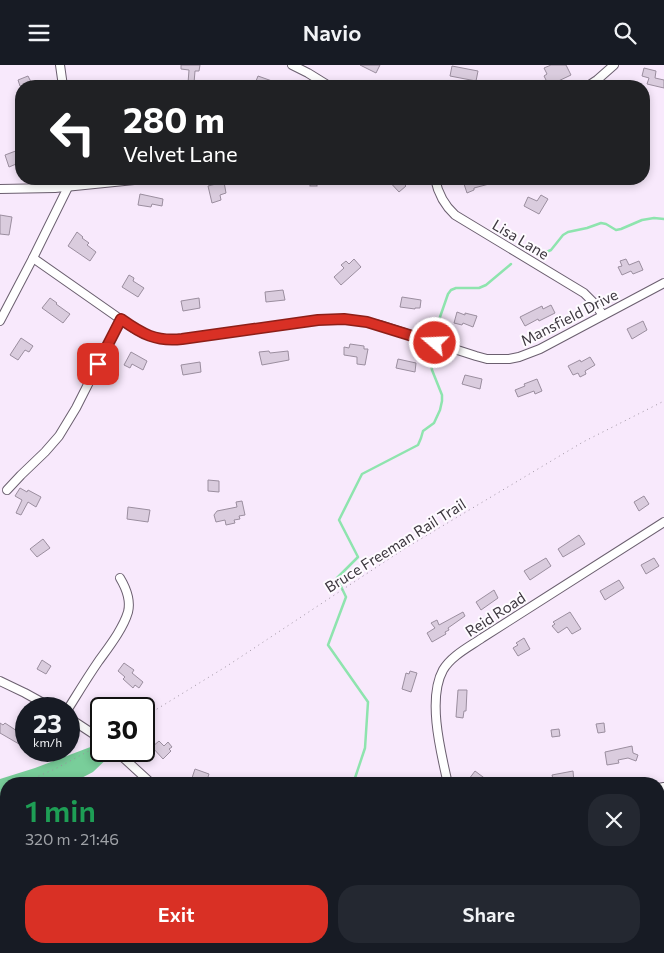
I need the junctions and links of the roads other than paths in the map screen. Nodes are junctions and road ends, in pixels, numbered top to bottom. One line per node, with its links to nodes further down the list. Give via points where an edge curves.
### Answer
1 (60, 65): 4 (street)
2 (292, 65): 5 (street)
3 (614, 65): 6 (street)
4 (62, 80)
5 (319, 80)
6 (598, 80)
7 (87, 185): 9 (street)
8 (436, 185): 13 (street, Lisa Lane, via 443,201 455,215 584,293)
9 (68, 187): 10 (street); 11 (street)
10 (0, 189)
11 (33, 259): 14 (street, Mansfield Drive); 15 (street)
12 (664, 283): 13 (street, Mansfield Drive)
13 (603, 315): 14 (street, Mansfield Drive, via 535,351 499,360 356,320 318,320 165,340 148,336)
14 (121, 319): 16 (street, via 59,436)
15 (0, 321)
16 (7, 490)
17 (664, 522): 26 (street, Reid Road, via 454,657 443,670 436,691 436,716)
18 (120, 578): 21 (street, via 129,600 126,617)
19 (0, 681): 20 (street)
20 (32, 697)
21 (76, 697)
22 (80, 727): 23 (street)
23 (90, 734)
24 (128, 762): 25 (street)
25 (144, 777)
26 (446, 777)

